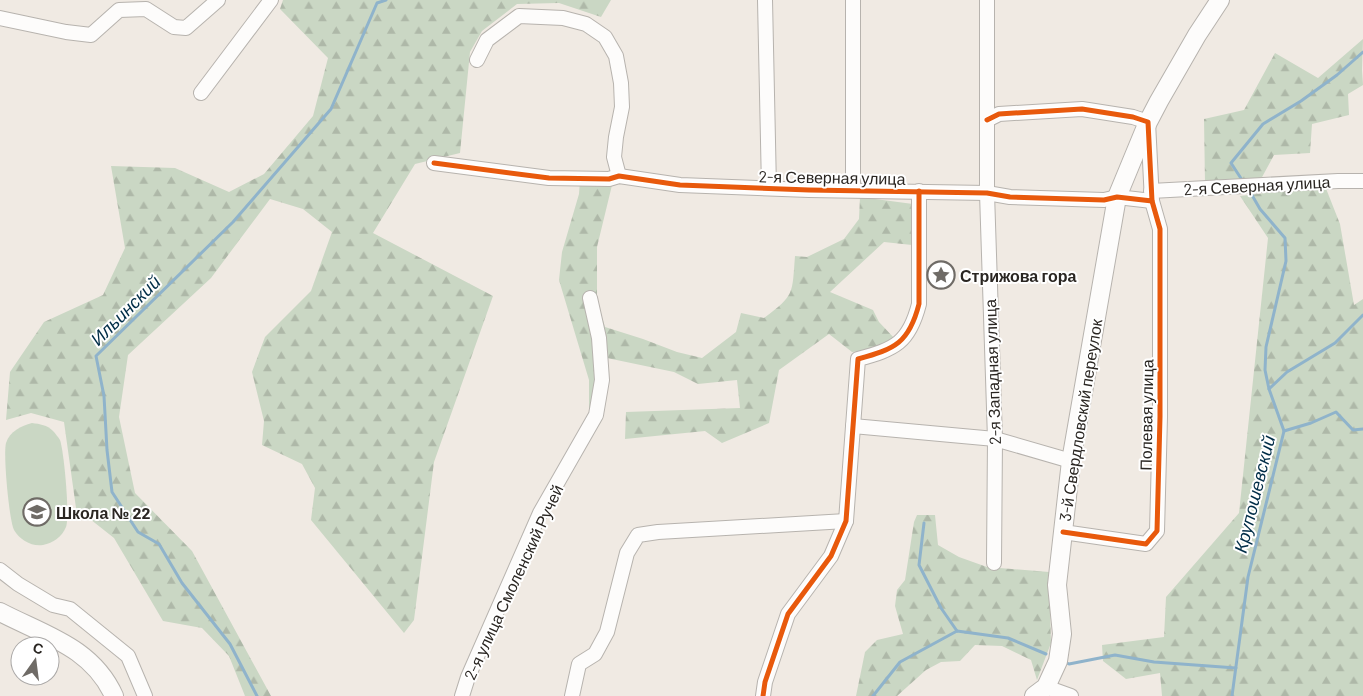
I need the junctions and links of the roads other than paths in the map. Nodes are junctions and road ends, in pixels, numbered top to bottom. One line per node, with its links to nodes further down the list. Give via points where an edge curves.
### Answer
1 (218, 0): 7 (street, via 186,28 174,27 146,10 119,10 91,34)
2 (271, 0): 9 (street)
3 (765, 0): 15 (street)
4 (853, 0): 16 (street)
5 (987, 0): 10 (street, 2-я Западная улица)
6 (1220, 0): 11 (main road)
7 (0, 18)
8 (477, 60): 13 (street, via 487,40 519,16 562,18 586,24 605,37 616,56 621,83 622,107 614,157)
9 (201, 93)
10 (987, 120): 11 (street, via 999,114 1082,108); 18 (street, 2-я Западная улица)
11 (1148, 122): 19 (street); 20 (main road)
12 (434, 163): 13 (street, 2-я Северная улица, via 549,178 609,179)
13 (619, 176): 15 (street, 2-я Северная улица, via 680,184)
14 (1363, 181): 19 (street, 2-я Северная улица)
15 (769, 188): 16 (street, 2-я Северная улица)
16 (853, 190): 17 (street, 2-я Северная улица)
17 (920, 191): 18 (street, 2-я Северная улица); 22 (street, via 919,304 915,319 907,335 886,351 858,359)
18 (987, 193): 20 (street, 2-я Северная улица, via 1010,197 1104,200); 23 (street, 2-я Западная улица)
19 (1152, 196): 20 (street, 2-я Северная улица); 26 (street, Полевая улица, via 1160,229 1156,531 1146,544)
20 (1117, 197): 24 (main road, 3-й Свердловский переулок)
21 (590, 298): 33 (street, 2-я улица Смоленский Ручей, via 602,380 596,415 540,513)
22 (853, 426): 23 (street); 25 (street)
23 (995, 439): 24 (street); 27 (street, 2-я Западная улица)
24 (1070, 461): 26 (main road, 3-й Свердловский переулок)
25 (846, 521): 34 (street, via 658,532 638,536 627,553 607,632 595,654 579,664); 35 (street, via 831,556 788,614)
26 (1063, 532): 30 (main road, 3-й Свердловский переулок, via 1057,585 1062,634 1058,661)
27 (994, 563)
28 (0, 570): 32 (street, via 53,605 70,609 128,656)
29 (3, 614): 31 (main road, via 81,653 96,668)
30 (1040, 692): 36 (street)
31 (114, 696)
32 (145, 696)
33 (462, 696)
34 (572, 696)
35 (763, 696)
36 (1071, 696)

